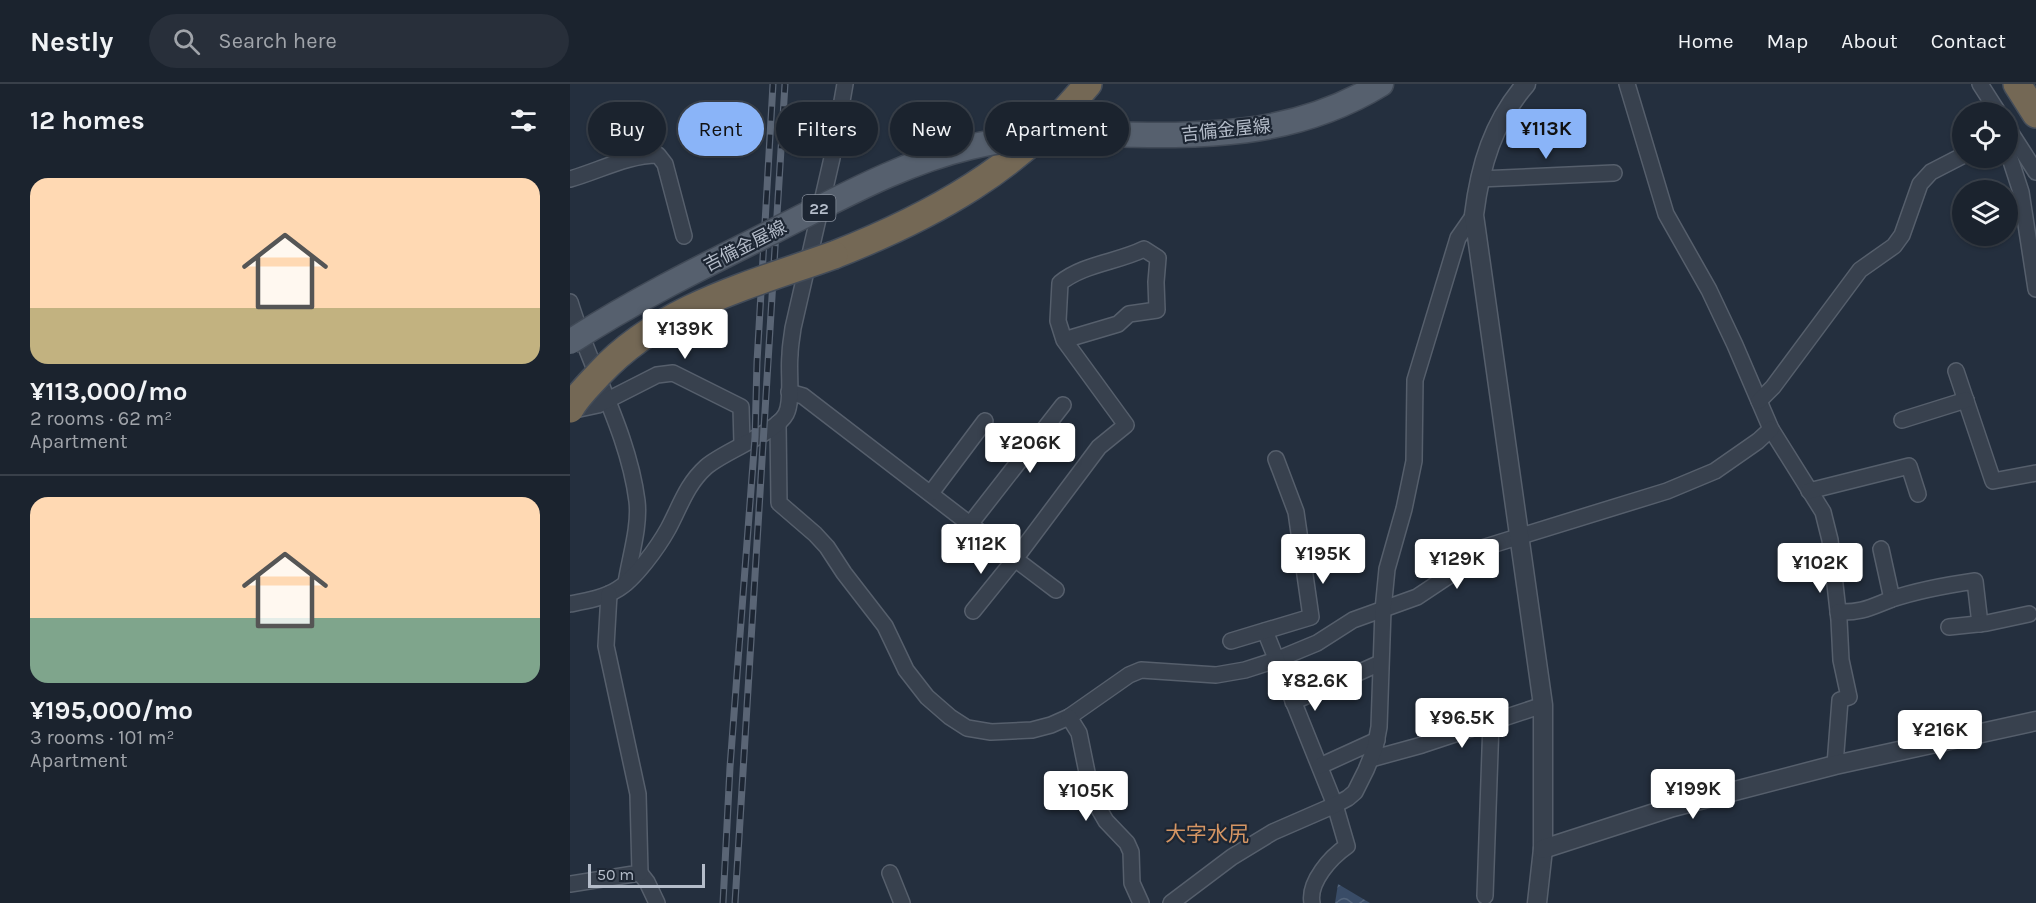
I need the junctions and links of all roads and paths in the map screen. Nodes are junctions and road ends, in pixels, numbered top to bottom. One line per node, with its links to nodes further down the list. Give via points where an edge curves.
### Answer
1 (845, 84): 24 (street, via 793,328)
2 (1088, 84): 29 (highway, bridge, via 1030,143 988,176 908,224 718,296 662,322 610,362)
3 (1381, 84): 22 (main road, 吉備金屋線 / 22, bridge, via 1318,113 1260,129 1193,135 1033,136 942,155 861,187 721,257)
4 (1526, 84): 16 (street, via 1498,124)
5 (1627, 84): 27 (street, via 1666,214 1709,290)
6 (1980, 84): 8 (street)
7 (2016, 84): 9 (highway)
8 (1992, 102)
9 (2036, 114)
10 (2018, 149): 13 (street)
11 (1952, 161): 27 (street, via 1931,172 1920,184 1902,235 1894,246 1860,270)
12 (2016, 168): 19 (street)
13 (2036, 172)
14 (1614, 173): 16 (street)
15 (570, 179): 18 (street, via 645,155 658,155 665,164)
16 (1479, 179): 17 (street)
17 (1474, 215): 41 (street); 49 (street, via 1458,238 1416,380 1414,461 1387,569)
18 (684, 236)
19 (2036, 289)
20 (570, 302): 26 (street)
21 (1064, 340): 21 (street, via 1058,321 1060,283 1070,274 1144,249 1158,258 1157,310 1129,314 1118,324); 43 (street, via 1126,425 1099,447)
22 (570, 342)
23 (1956, 371): 25 (street)
24 (789, 392): 32 (street, via 789,408); 38 (street, via 803,396)
25 (1966, 400): 30 (street); 36 (street, via 1993,481)
26 (607, 401): 29 (street); 34 (street, via 657,375 673,373 741,407); 44 (street, via 622,437 637,502)
27 (1759, 401): 33 (street)
28 (1063, 405): 40 (street)
29 (570, 410)
30 (1902, 420)
31 (985, 421): 38 (street)
32 (778, 423): 34 (street); 61 (street, via 779,503 827,547 885,626 906,670 927,697 967,728 991,732 1032,730)
33 (1771, 429): 37 (street); 41 (street, via 1715,471 1667,491)
34 (742, 444): 44 (street, via 699,473 668,529)
35 (1276, 459): 55 (street, via 1296,512 1311,617)
36 (2036, 473)
37 (1809, 491): 39 (street, via 1909,466); 51 (street, via 1823,512 1830,540)
38 (931, 493): 40 (street)
39 (1918, 494)
40 (971, 524): 43 (street)
41 (1520, 536): 49 (street, via 1482,548 1418,597); 60 (street)
42 (1881, 549): 47 (street)
43 (1015, 559): 45 (street); 50 (street)
44 (626, 583): 46 (street)
45 (1056, 590)
46 (609, 594): 48 (street); 70 (street, via 606,646 638,794)
47 (1893, 599): 51 (street, via 1859,612); 53 (street, via 1975,581)
48 (570, 604)
49 (1383, 610): 57 (street, via 1353,620 1317,643); 58 (street)
50 (973, 611)
51 (1838, 612): 66 (street, via 1841,660 1849,697 1840,700)
52 (2029, 614): 53 (street)
53 (1980, 624): 54 (street)
54 (1949, 627)
55 (1265, 631): 56 (street); 57 (street)
56 (1231, 641)
57 (1276, 660): 59 (street); 61 (street, via 1216,675 1141,670)
58 (1380, 663): 59 (street); 64 (street)
59 (1293, 702): 67 (street)
60 (1543, 705): 63 (street); 69 (street)
61 (1069, 717): 77 (street, via 1079,733 1092,796 1131,852 1132,882)
62 (2036, 721): 66 (street)
63 (1491, 723): 65 (street); 73 (street)
64 (1377, 740): 65 (street); 67 (street)
65 (1371, 759): 68 (street, via 1355,792)
66 (1835, 765): 69 (street, via 1673,807)
67 (1320, 766): 68 (street)
68 (1335, 805): 74 (street, via 1347,846 1334,855 1318,877); 78 (street, via 1273,832)
69 (1544, 849): 79 (street)
70 (640, 873): 72 (street); 75 (street)
71 (890, 873): 76 (street)
72 (570, 884)
73 (1485, 896)
74 (1310, 900)
75 (657, 903)
76 (902, 903)
77 (1141, 903)
78 (1171, 903)
79 (1537, 903)

